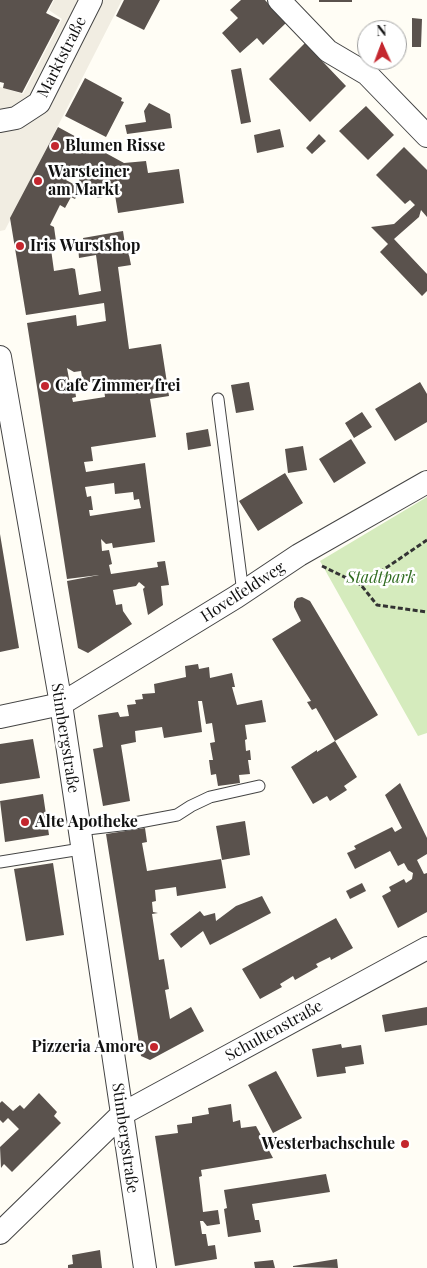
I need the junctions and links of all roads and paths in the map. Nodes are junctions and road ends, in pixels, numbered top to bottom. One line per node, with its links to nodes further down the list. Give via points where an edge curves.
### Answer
1 (91, 0): 3 (street, Marktstraße, via 39,103 16,118)
2 (278, 0): 4 (street, via 328,51 367,74)
3 (0, 121)
4 (427, 136)
5 (0, 357): 13 (street, Stimbergstraße)
6 (218, 399): 11 (lane)
7 (427, 482): 9 (street, Hovelfeldweg)
8 (427, 540): 10 (path)
9 (300, 555): 10 (path); 11 (street, Hovelfeldweg)
10 (361, 585): 12 (path, via 377,605)
11 (243, 593): 13 (street, Hovelfeldweg)
12 (427, 612)
13 (60, 704): 14 (street, Hovelfeldweg); 16 (street, Stimbergstraße)
14 (0, 717)
15 (259, 786): 16 (lane, via 210,797 176,815 129,824)
16 (80, 840): 17 (lane); 19 (street, Stimbergstraße)
17 (0, 862)
18 (427, 948): 19 (street, Schultenstraße)
19 (122, 1114): 20 (street, Schultenstraße); 21 (street, Stimbergstraße)
20 (0, 1232)
21 (145, 1268)

